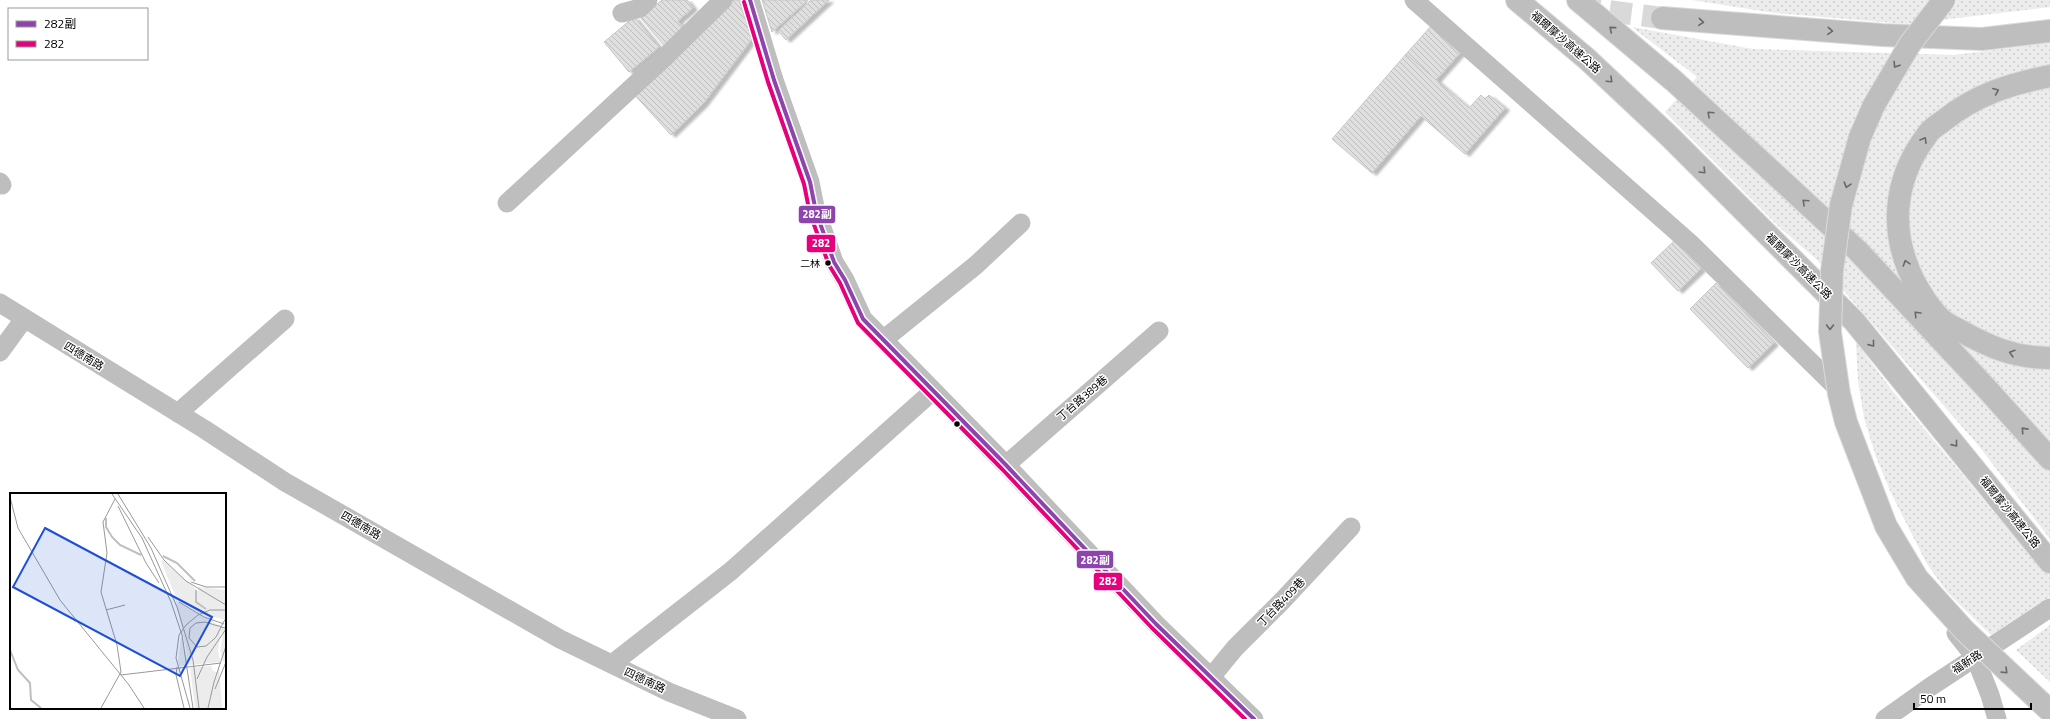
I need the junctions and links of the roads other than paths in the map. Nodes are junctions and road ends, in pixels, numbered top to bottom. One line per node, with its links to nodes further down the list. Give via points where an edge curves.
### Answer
1 (648, 0): 8 (street, via 640,8)
2 (723, 0): 14 (street)
3 (750, 0): 20 (street, via 834,262 863,319)
4 (1414, 0): 30 (street, via 1692,245 1835,386 1853,420 1869,492 1941,613)
5 (1517, 0): 28 (highway, 福爾摩沙高速公路, one-way to 28, via 1587,59 1669,136 1854,321)
6 (1578, 0): 25 (highway, one-way to 6, via 1857,250 1674,81)
7 (1944, 0): 33 (highway, one-way to 33, bridge, via 1910,44 1874,105 1860,136 1841,206 1832,271 1830,332 1839,394 1846,422 1886,526 1917,578 1965,631)
8 (622, 13)
9 (2050, 17): 12 (highway, via 2005,26)
10 (1662, 18): 12 (highway, one-way to 12)
11 (2050, 31): 12 (highway, via 1982,39)
12 (1882, 35)
13 (2050, 76): 22 (highway, one-way to 13, via 2027,358 1992,348 1941,320 1923,298 1908,269 1900,244 1898,220 1900,194 1907,169 1927,134 1961,106 2012,84)
14 (507, 203)
15 (1021, 223): 20 (street, via 976,265)
16 (0, 303): 17 (street, 四德南路)
17 (24, 319): 21 (street); 24 (street, 四德南路)
18 (285, 319): 24 (street)
19 (1159, 331): 26 (street, 丁台路389巷)
20 (883, 340): 23 (street)
21 (0, 352)
22 (2050, 358)
23 (933, 391): 26 (street); 31 (street, via 731,571)
24 (178, 413): 31 (street, 四德南路, via 285,482 560,639)
25 (2050, 459)
26 (1006, 465): 32 (street, via 1156,624)
27 (1351, 527): 32 (street, 丁台路409巷, via 1235,648)
28 (2050, 562)
29 (2050, 608): 30 (street, 福新路)
30 (1975, 657): 36 (street, 福新路); 37 (street)
31 (612, 664): 34 (street, 四德南路, via 669,692)
32 (1212, 676): 35 (street)
33 (2050, 711)
34 (737, 719)
35 (1254, 719)
36 (1885, 719)
37 (1997, 719)

